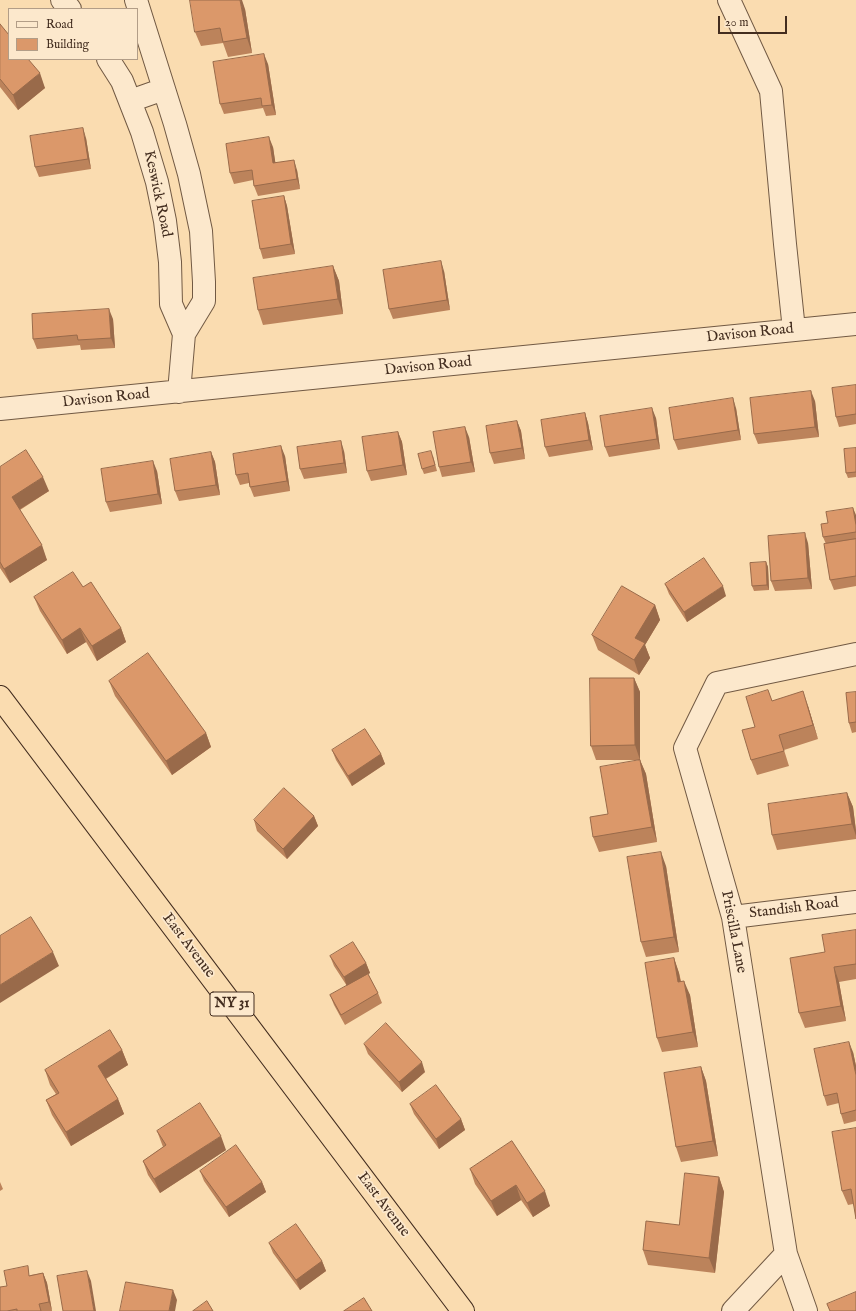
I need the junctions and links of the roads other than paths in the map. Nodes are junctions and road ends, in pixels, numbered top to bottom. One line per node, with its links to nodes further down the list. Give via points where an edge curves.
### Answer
1 (62, 0): 4 (street)
2 (136, 0): 6 (street, Keswick Road)
3 (728, 0): 9 (street, via 771,91)
4 (69, 8)
5 (109, 60): 7 (street, Keswick Road, via 122,81)
6 (164, 89): 7 (street); 10 (street, Keswick Road, via 189,174 201,232 204,301)
7 (130, 101): 10 (street, Keswick Road, via 157,182 170,262 171,304)
8 (856, 324): 9 (street, Davison Road)
9 (794, 330): 11 (street, Davison Road)
10 (184, 334): 11 (street, Keswick Road)
11 (179, 392): 12 (street, Davison Road)
12 (0, 410)
13 (856, 654): 16 (street, Priscilla Lane, via 717,683 685,748)
14 (0, 696): 18 (highway, East Avenue / NY 31)
15 (856, 902): 16 (street, Standish Road)
16 (733, 916): 17 (street, Priscilla Lane)
17 (786, 1254): 19 (street); 20 (street, Priscilla Lane)
18 (463, 1311)
19 (733, 1311)
20 (806, 1311)

